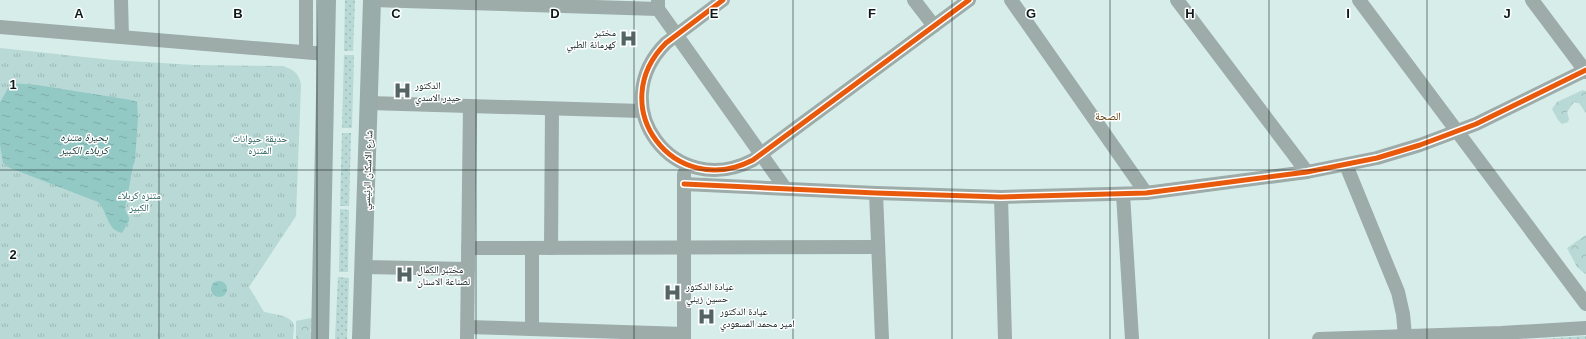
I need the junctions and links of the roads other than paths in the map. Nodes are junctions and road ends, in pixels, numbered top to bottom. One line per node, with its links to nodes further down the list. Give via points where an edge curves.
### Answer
1 (121, 0): 16 (street)
2 (306, 0): 17 (street)
3 (327, 0): 18 (main road)
4 (372, 0): 12 (street); 20 (main road, شارع الاسكان الرئيسي)
5 (723, 0): 15 (street)
6 (914, 0): 13 (street)
7 (969, 0): 13 (street)
8 (1011, 0): 32 (street)
9 (1177, 0): 28 (street)
10 (1359, 0): 24 (street)
11 (1532, 0): 19 (street)
12 (658, 4): 15 (street)
13 (934, 26): 25 (street)
14 (0, 27): 16 (street)
15 (676, 35): 23 (street, via 660,49 650,64 643,80); 25 (street)
16 (122, 37): 17 (street)
17 (306, 52): 18 (street)
18 (326, 54): 48 (main road)
19 (1586, 71): 24 (street)
20 (369, 103): 21 (street); 40 (main road, شارع الاسكان الرئيسي)
21 (470, 106): 22 (street); 37 (street)
22 (552, 109): 23 (street); 39 (street)
23 (642, 112): 26 (street, via 656,141 666,152)
24 (1457, 132): 27 (street); 42 (street)
25 (761, 154): 26 (street, via 747,163 726,170 704,170); 30 (street)
26 (684, 164): 29 (street)
27 (1346, 165): 28 (street); 46 (street, via 1398,292)
28 (1307, 172): 32 (street)
29 (684, 184): 30 (street); 35 (street)
30 (785, 188): 31 (street)
31 (876, 193): 34 (street); 36 (street)
32 (1146, 193): 33 (street)
33 (1123, 194): 34 (street); 52 (street)
34 (1001, 197): 51 (street)
35 (684, 247): 36 (street); 39 (street); 47 (street)
36 (878, 247): 50 (street)
37 (468, 248): 38 (street); 41 (street)
38 (532, 248): 39 (street); 44 (street)
39 (551, 248)
40 (364, 267): 41 (street); 49 (main road, شارع الاسكان الرئيسي)
41 (468, 269): 45 (street)
42 (1586, 304)
43 (1586, 328): 46 (street)
44 (532, 329): 45 (street); 47 (street)
45 (468, 333)
46 (1405, 336): 54 (street)
47 (684, 337)
48 (320, 339)
49 (361, 339)
50 (882, 339)
51 (1005, 339)
52 (1132, 339)
53 (1319, 339): 54 (street)
54 (1341, 339)

